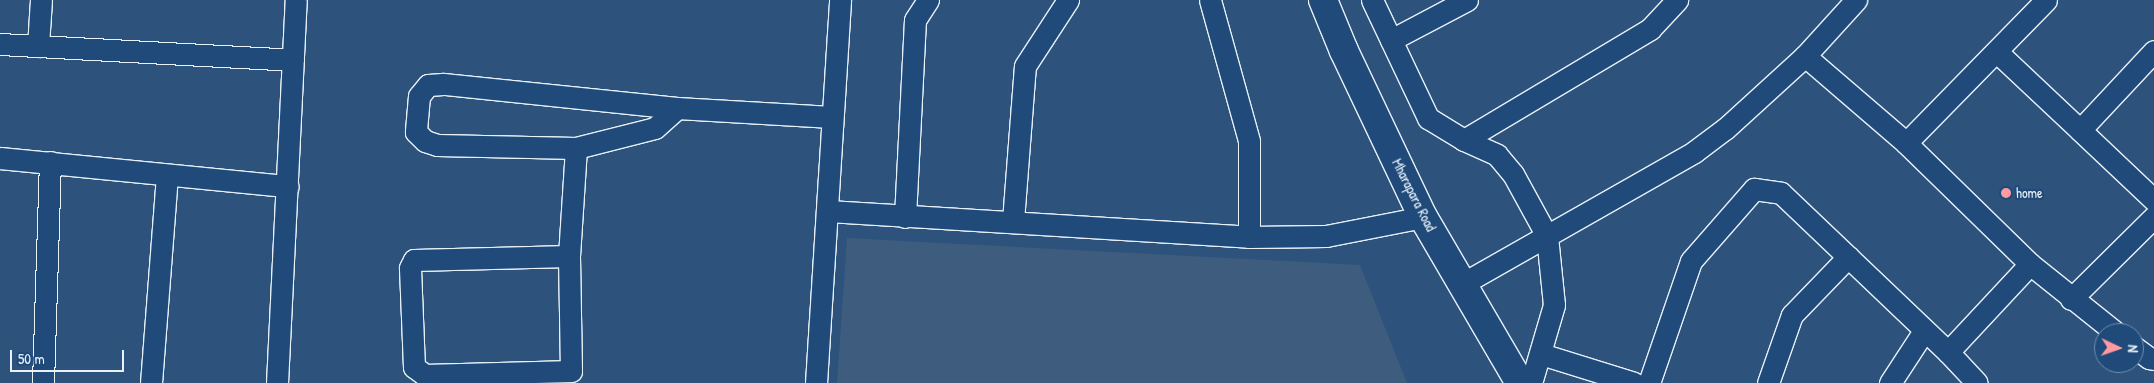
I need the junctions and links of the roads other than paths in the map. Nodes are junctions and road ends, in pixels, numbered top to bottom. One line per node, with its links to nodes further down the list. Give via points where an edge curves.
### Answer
1 (41, 0): 15 (street)
2 (296, 0): 19 (street)
3 (840, 0): 21 (street)
4 (928, 0): 32 (street, via 915,20)
5 (1068, 0): 35 (street, via 1026,66)
6 (1210, 0): 37 (street, via 1249,141)
7 (1323, 0): 33 (main road, Mharapara Road)
8 (1372, 0): 13 (street)
9 (1467, 0): 13 (street)
10 (1677, 0): 23 (street, via 1650,29)
11 (1856, 0): 18 (street)
12 (2046, 0): 16 (street)
13 (1391, 40): 23 (street, via 1428,118)
14 (0, 44): 15 (street)
15 (38, 46): 19 (street)
16 (1997, 52): 22 (street); 24 (street)
17 (2154, 52): 22 (street)
18 (1805, 56): 24 (street); 36 (street, via 1725,129 1694,152)
19 (293, 60): 29 (street)
20 (677, 108): 21 (street); 25 (street, via 655,128); 25 (street, via 443,84 428,85 419,96 416,132 425,141 437,145)
21 (832, 117): 31 (street)
22 (2080, 130): 30 (street)
23 (1464, 140): 36 (street, via 1497,155 1513,174)
24 (1906, 143): 40 (street)
25 (576, 148): 38 (street)
26 (0, 158): 27 (street)
27 (50, 162): 28 (street); 47 (street)
28 (167, 176): 29 (street); 48 (street)
29 (288, 186): 49 (street)
30 (2154, 200)
31 (828, 211): 32 (street); 50 (street)
32 (905, 217): 35 (street)
33 (1423, 217): 37 (street, via 1326,236); 41 (main road, Mharapara Road)
34 (2154, 217): 42 (street)
35 (1013, 221): 37 (street)
36 (1547, 236): 41 (street); 46 (street, via 1554,305)
37 (1249, 237)
38 (569, 256): 38 (street, via 571,371 425,375 414,367 410,268 414,260)
39 (1848, 257): 44 (street); 54 (street, via 1781,193 1754,189 1691,261); 55 (street, via 1792,315)
40 (2030, 264): 42 (street); 45 (street)
41 (1462, 284): 51 (main road, Mharapara Road)
42 (2071, 299): 43 (street)
43 (2103, 323)
44 (1924, 331): 45 (street); 56 (street)
45 (1948, 352): 57 (street)
46 (1541, 354): 52 (street); 53 (street)
47 (43, 383)
48 (151, 383)
49 (277, 383)
50 (816, 383)
51 (1520, 383)
52 (1531, 383)
53 (1634, 383)
54 (1649, 383)
55 (1768, 383)
56 (1890, 383)
57 (1977, 383)

